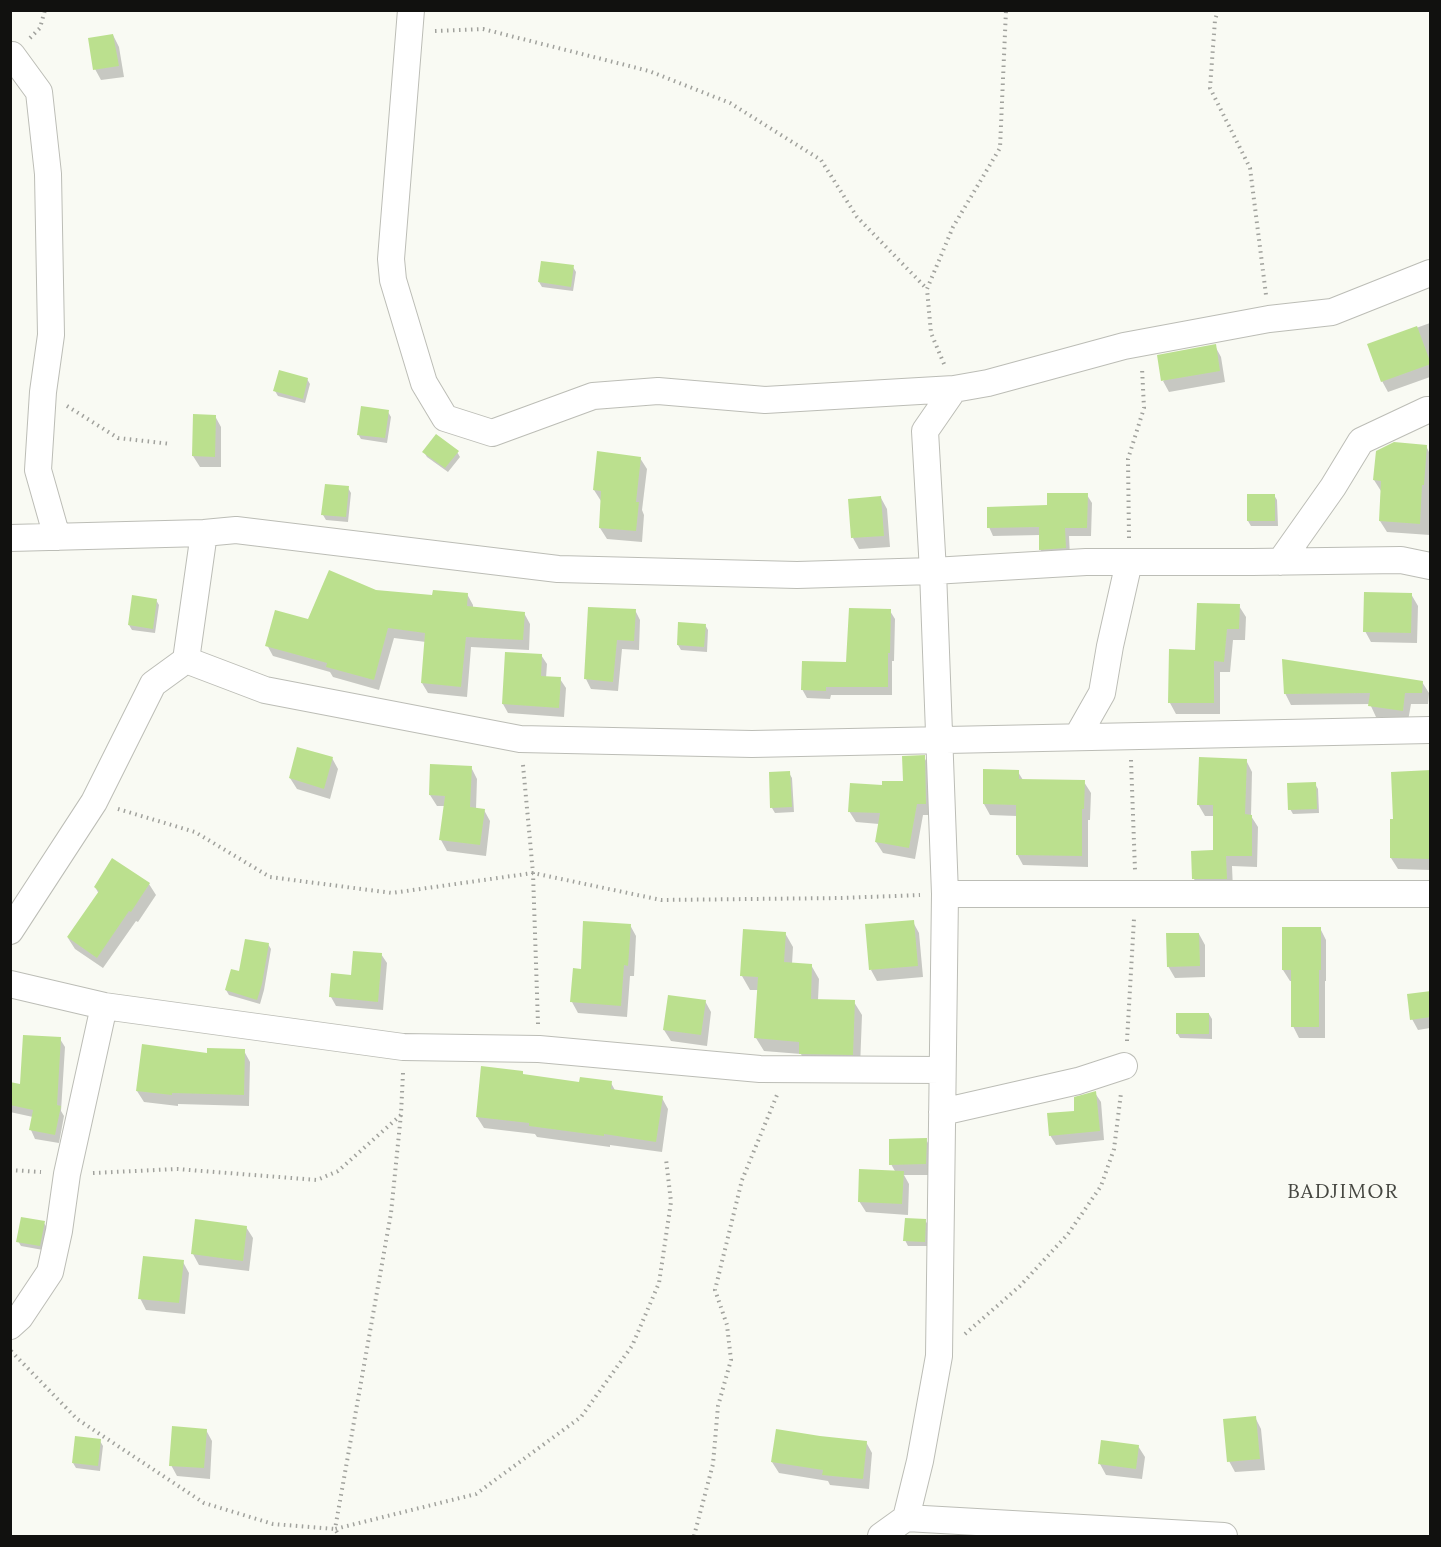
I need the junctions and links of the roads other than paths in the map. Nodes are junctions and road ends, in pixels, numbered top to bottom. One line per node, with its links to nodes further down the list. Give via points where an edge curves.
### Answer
1 (411, 22): 4 (street, via 391,259 393,280 424,383 446,418 492,433 593,396 658,391 765,400)
2 (10, 55): 7 (street, via 39,92 48,174 51,335 38,470)
3 (1431, 273): 4 (street, via 1332,312 1124,346)
4 (954, 389): 12 (street, via 925,431)
5 (1431, 411): 10 (street, via 1360,441)
6 (204, 533): 7 (street); 12 (street, via 236,530 558,569 796,575); 13 (street)
7 (57, 537): 8 (street)
8 (10, 538)
9 (1129, 562): 10 (street); 12 (street); 15 (street, via 1102,693)
10 (1280, 562): 11 (street, via 1401,560)
11 (1431, 566)
12 (933, 571): 16 (street)
13 (186, 660): 16 (street, via 265,690 520,739 752,744); 19 (street, via 153,684 94,802)
14 (1431, 730): 15 (street)
15 (1077, 737): 16 (street)
16 (940, 739): 17 (street)
17 (945, 894): 18 (street); 23 (street)
18 (1431, 894)
19 (10, 931)
20 (10, 984): 21 (street)
21 (104, 1006): 23 (street, via 403,1047 539,1049 760,1069); 25 (street, via 50,1272)
22 (1124, 1066): 24 (street, via 1078,1081)
23 (942, 1071): 24 (street)
24 (942, 1112): 26 (street, via 939,1356)
25 (10, 1326)
26 (906, 1518): 27 (street); 28 (street)
27 (881, 1536)
28 (1224, 1536)

